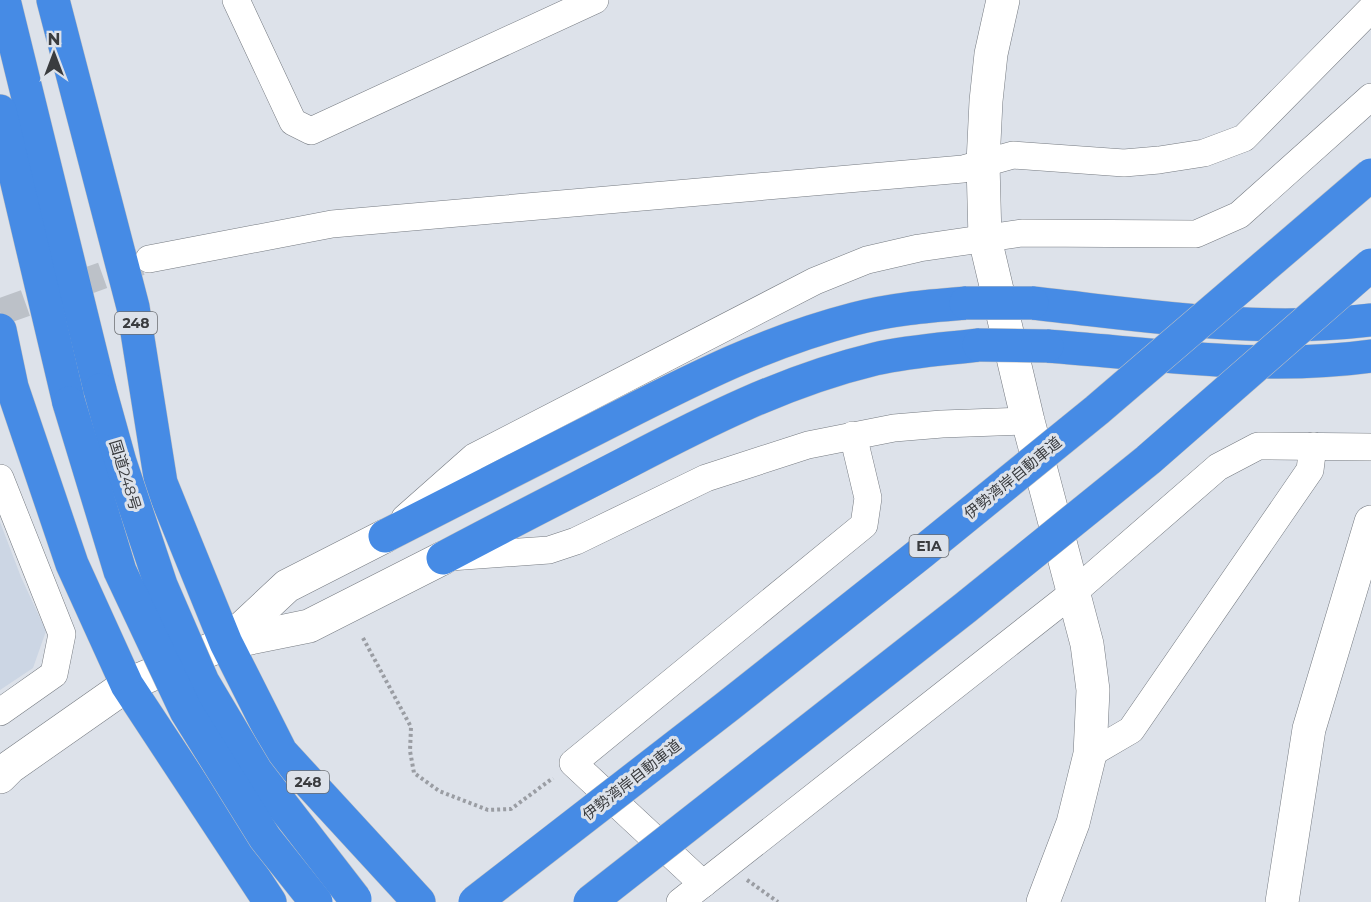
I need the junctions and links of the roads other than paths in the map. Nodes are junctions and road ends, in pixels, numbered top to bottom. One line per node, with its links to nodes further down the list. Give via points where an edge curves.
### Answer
1 (4, 0): 33 (highway, 国道248号 / 248, bridge, via 100,390 161,585 203,682 256,771)
2 (53, 0): 26 (highway, 248, via 133,307 161,483)
3 (236, 0): 4 (street, via 293,122 311,132)
4 (595, 0)
5 (1003, 0): 9 (street, via 991,54)
6 (1371, 9): 9 (street, via 1244,138 1204,153 1125,163 1013,155)
7 (1371, 97): 11 (street, via 1239,215 1196,234 1022,233)
8 (0, 111): 35 (highway, bridge, via 69,403 120,571 186,711 265,838)
9 (983, 163): 11 (street); 12 (street, via 963,169 332,224)
10 (1371, 175): 31 (highway, 伊勢湾岸自動車道 / E1A, bridge, via 1097,410 921,553)
11 (985, 239): 17 (street); 23 (street, via 867,260 815,281 474,458)
12 (149, 259)
13 (1371, 265): 39 (highway, bridge, via 1148,460)
14 (1371, 320): 23 (highway, bridge, via 1330,325 1212,323 1032,303 966,303 856,318 747,354)
15 (0, 330): 27 (highway, via 12,387 72,564)
16 (1371, 356): 24 (highway, bridge, via 1331,362 1266,363 1047,346 979,345 876,359 759,396)
17 (1028, 421): 18 (street, via 942,423); 25 (street)
18 (853, 435): 24 (street, via 763,458 705,478 576,541 549,550); 32 (street, via 867,498 864,525 573,763)
19 (1313, 446): 20 (street); 25 (street, via 1258,446 1218,467); 29 (street, via 1310,470 1131,730)
20 (1371, 447)
21 (0, 478): 28 (street, via 62,634 54,674)
22 (1371, 522): 42 (street, via 1309,729)
23 (385, 536): 26 (street, via 287,586)
24 (443, 558): 26 (street, via 309,626)
25 (1074, 592): 29 (street, via 1093,690); 32 (street)
26 (226, 642): 27 (street); 36 (highway, 248, via 281,752)
27 (127, 685): 30 (street); 34 (highway)
28 (0, 712)
29 (1090, 754): 41 (street, via 1073,823)
30 (0, 777)
31 (508, 876): 37 (highway, bridge); 38 (highway, 伊勢湾岸自動車道 / E1A, bridge)
32 (703, 884): 40 (street)
33 (356, 900)
34 (270, 902)
35 (316, 902)
36 (419, 902)
37 (469, 902)
38 (475, 902)
39 (590, 902)
40 (680, 902)
41 (1043, 902)
42 (1282, 902)

